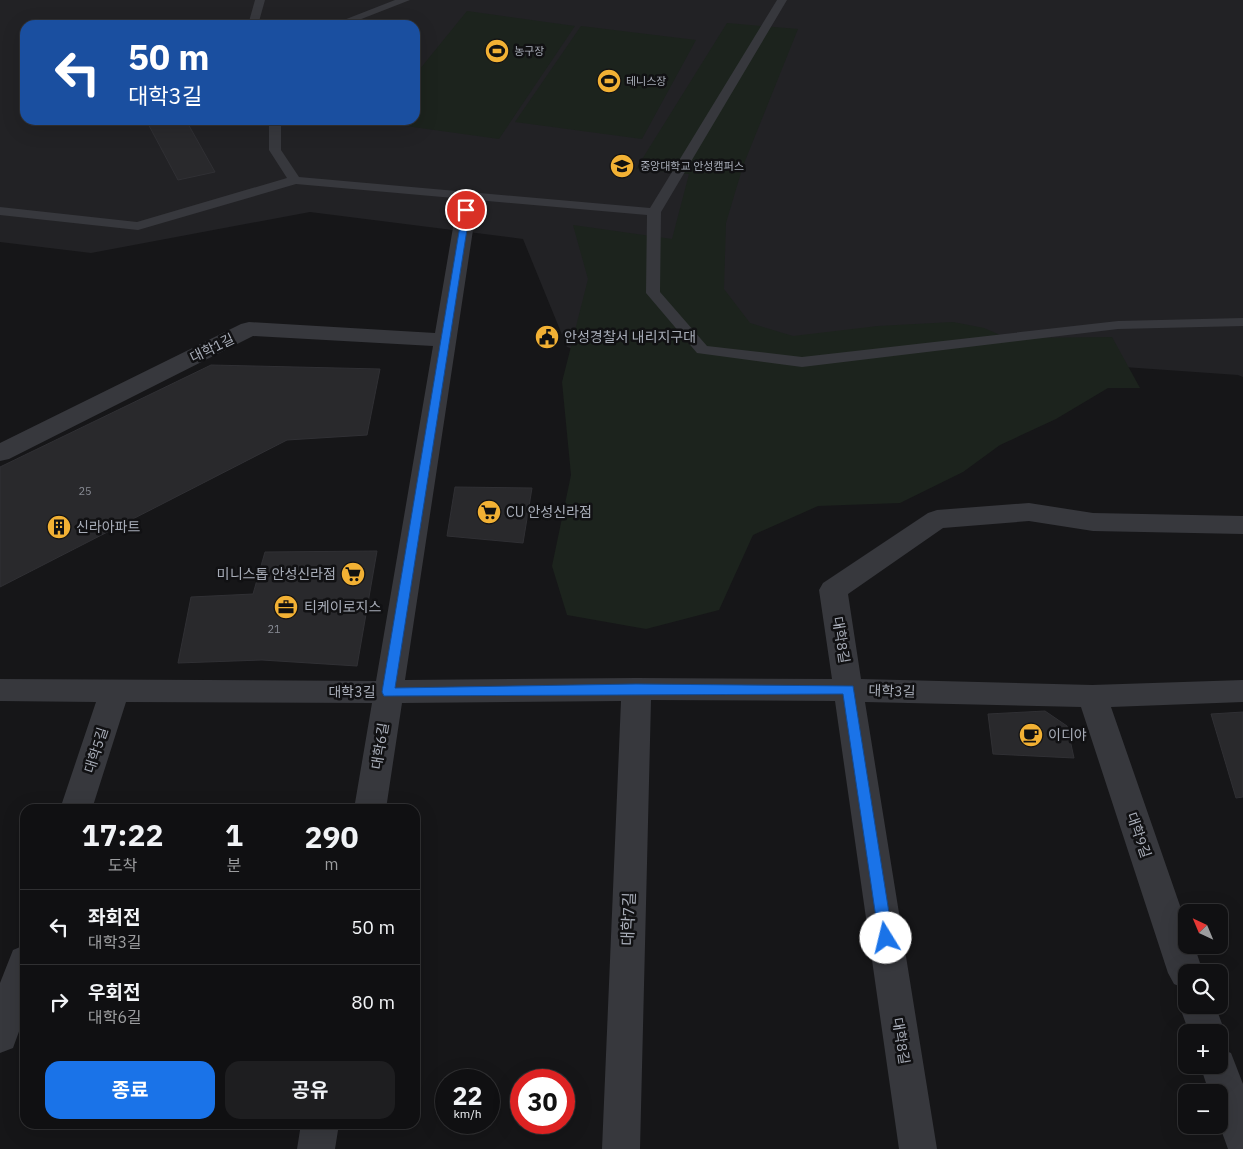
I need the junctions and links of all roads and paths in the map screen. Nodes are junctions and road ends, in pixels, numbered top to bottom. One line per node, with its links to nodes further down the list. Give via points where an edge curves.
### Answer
1 (260, 0): 4 (lane)
2 (405, 0): 5 (lane)
3 (782, 0): 10 (lane)
4 (254, 20)
5 (350, 20)
6 (275, 125): 7 (lane, via 275,150)
7 (296, 180): 9 (lane, via 138,226); 10 (lane)
8 (466, 210): 12 (street, 대학6길)
9 (0, 211)
10 (654, 212): 11 (lane, via 653,293 702,350 802,362 1118,325)
11 (1243, 322)
12 (445, 340): 13 (street, 대학1길, via 249,330); 20 (street, 대학6길)
13 (0, 453)
14 (1243, 525): 18 (street, 대학8길, via 1093,522 1029,512 937,519 833,590)
15 (636, 689): 18 (street, 대학3길); 20 (street, 대학3길); 31 (street, 대학7길)
16 (0, 690): 17 (street, 대학3길)
17 (115, 690): 20 (street, 대학3길); 22 (street, 대학5길)
18 (849, 690): 21 (street, 대학3길); 32 (street, 대학8길)
19 (1243, 691): 21 (street, 대학3길)
20 (388, 692): 23 (street, 대학6길)
21 (1092, 696): 24 (street, 대학9길)
22 (78, 804)
23 (371, 804)
24 (1183, 964)
25 (20, 976): 26 (street)
26 (0, 1036)
27 (1221, 1074): 29 (street)
28 (319, 1129): 30 (street)
29 (1242, 1136)
30 (316, 1149)
31 (621, 1149)
32 (918, 1149)

